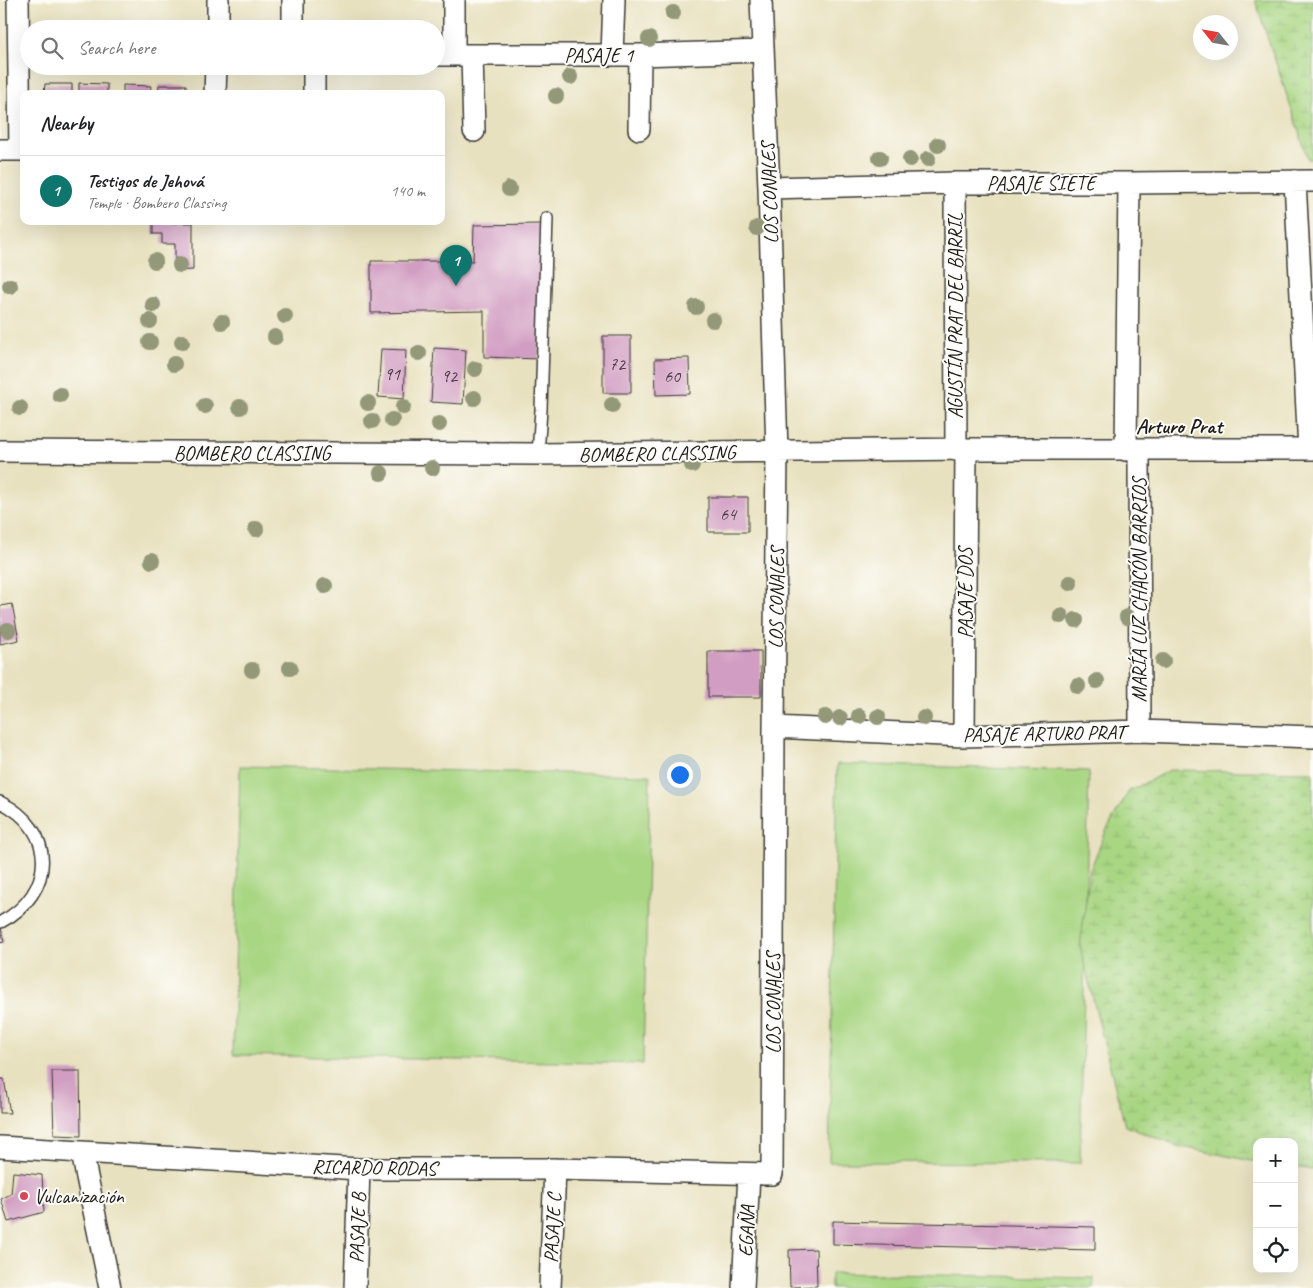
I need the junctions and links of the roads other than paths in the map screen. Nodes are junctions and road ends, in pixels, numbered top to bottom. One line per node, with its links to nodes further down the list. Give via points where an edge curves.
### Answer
1 (18, 0): 19 (street)
2 (218, 0): 7 (street)
3 (293, 0): 8 (street)
4 (454, 0): 10 (street)
5 (614, 0): 11 (street)
6 (761, 0): 9 (street, LOS CONALES)
7 (218, 20)
8 (293, 20)
9 (762, 51): 12 (street, PASAJE 1); 23 (street, LOS CONALES)
10 (454, 55): 11 (street, PASAJE 1); 18 (street)
11 (612, 55): 12 (street, PASAJE 1)
12 (640, 55): 17 (street)
13 (216, 75): 15 (street)
14 (314, 75): 16 (street)
15 (216, 90)
16 (314, 90)
17 (639, 129)
18 (474, 131)
19 (15, 150)
20 (1304, 181): 22 (street, PASAJE SIETE); 25 (street)
21 (955, 183): 22 (street, PASAJE SIETE); 23 (street, PASAJE SIETE); 26 (street, AGUSTÍN PRAT DEL BARRIL)
22 (1129, 183): 27 (street, MARÍA LUZ CHACÓN BARRIOS)
23 (769, 188): 29 (street, LOS CONALES)
24 (547, 218): 30 (lane)
25 (1311, 449): 27 (street, BOMBERO CLASSING)
26 (961, 450): 27 (street, BOMBERO CLASSING); 29 (street, BOMBERO CLASSING); 33 (street, PASAJE DOS)
27 (1132, 450): 32 (street, MARÍA LUZ CHACÓN BARRIOS)
28 (0, 451): 30 (street, BOMBERO CLASSING)
29 (778, 452): 30 (street, BOMBERO CLASSING); 31 (street, LOS CONALES)
30 (538, 454)
31 (774, 728): 33 (street, PASAJE ARTURO PRAT); 41 (street, LOS CONALES, via 772,1174)
32 (1140, 731): 33 (street, PASAJE ARTURO PRAT); 34 (street, PASAJE ARTURO PRAT)
33 (964, 736)
34 (1313, 737)
35 (0, 802): 36 (lane, via 24,817 33,828 42,855 39,883 32,895 24,906)
36 (1, 922)
37 (0, 1147): 38 (street, RICARDO RODAS)
38 (82, 1153): 39 (street, RICARDO RODAS); 42 (street)
39 (359, 1168): 40 (street, RICARDO RODAS); 43 (street, PASAJE B)
40 (555, 1169): 41 (street, RICARDO RODAS); 44 (street, PASAJE C)
41 (749, 1174): 45 (street, EGAÑA)
42 (110, 1288)
43 (355, 1288)
44 (550, 1288)
45 (743, 1288)

